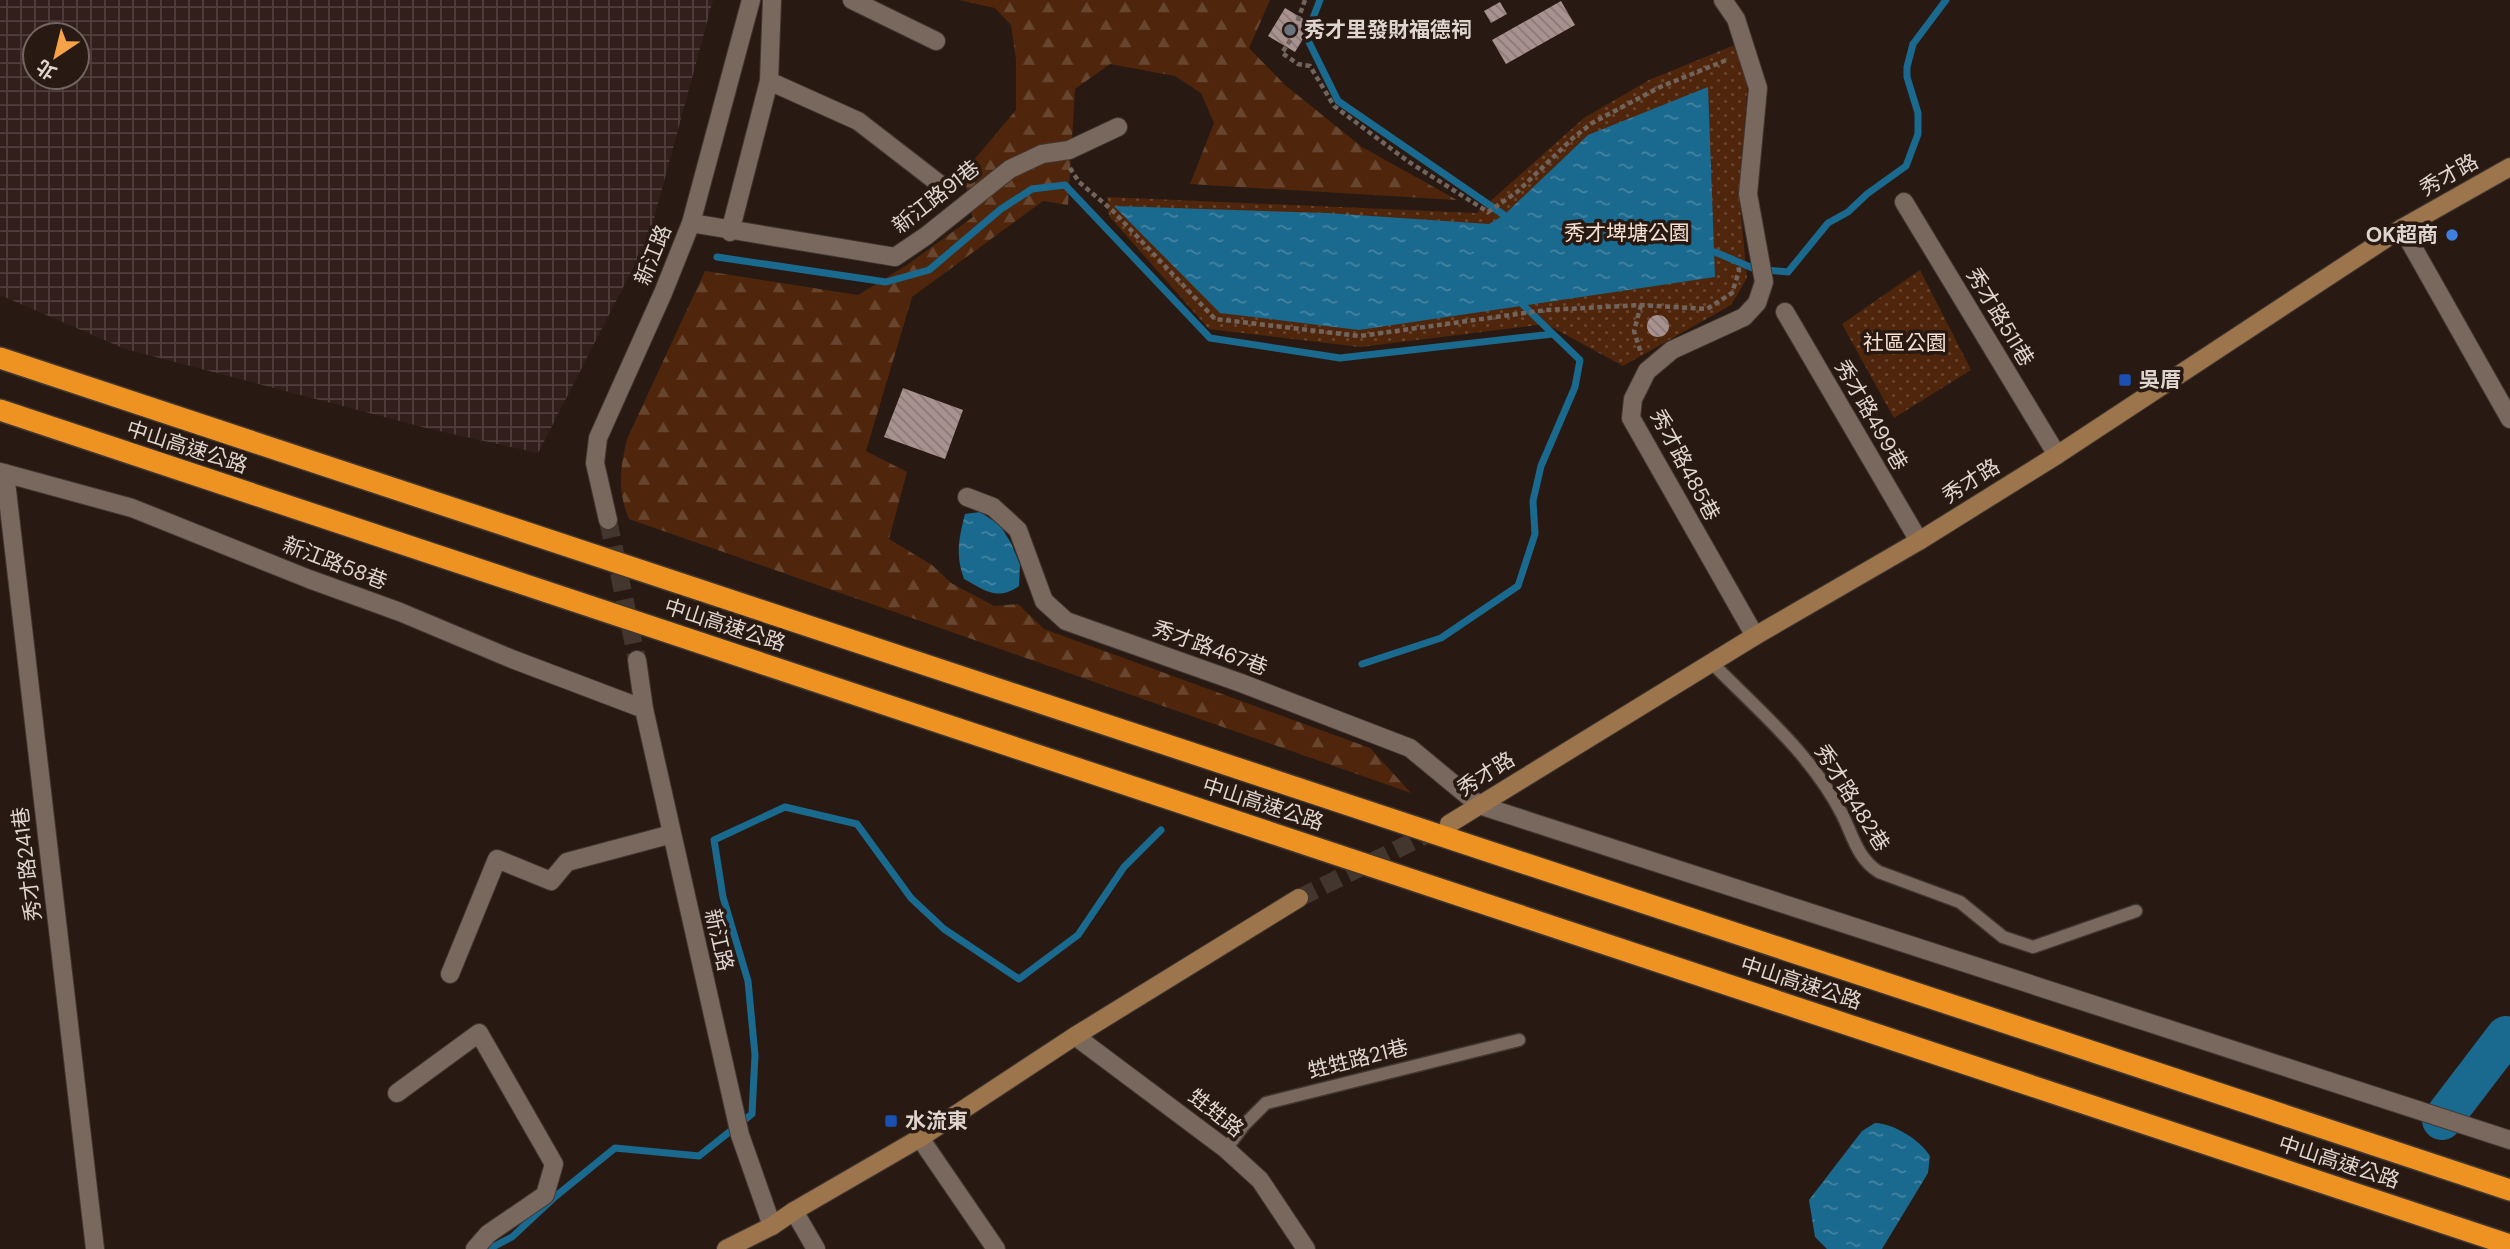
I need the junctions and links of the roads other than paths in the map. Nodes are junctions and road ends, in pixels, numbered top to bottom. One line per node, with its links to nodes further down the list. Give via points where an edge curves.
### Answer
1 (751, 0): 11 (street, 新江路)
2 (772, 0): 6 (street)
3 (852, 0): 5 (street)
4 (1723, 0): 23 (street, 秀才路485巷, via 1736,19 1758,88 1748,194 1765,282 1757,303 1744,317 1672,350 1647,371 1633,399 1631,418)
5 (936, 41)
6 (769, 82): 9 (street, via 858,121); 13 (street)
7 (1118, 127): 13 (street, 新江路91巷, via 1069,150 1042,154 1010,169 895,257)
8 (2510, 167): 12 (main road, 秀才路)
9 (946, 189)
10 (1904, 202): 18 (street, 秀才路511巷)
11 (691, 223): 13 (street, 新江路91巷); 21 (street, 新江路, via 598,438 595,463)
12 (2402, 228): 17 (street); 18 (main road, 秀才路)
13 (730, 232)
14 (1785, 312): 22 (street, 秀才路499巷)
15 (0, 358): 39 (highway, 中山高速公路)
16 (0, 411): 42 (highway, 中山高速公路)
17 (2510, 419)
18 (2057, 455): 22 (main road, 秀才路)
19 (2, 472): 26 (street, 新江路58巷, via 132,508); 44 (street, 秀才路241巷)
20 (967, 497): 27 (street, 秀才路467巷, via 993,507 1018,530 1044,601 1066,621 1410,748)
21 (608, 520)
22 (1919, 541): 23 (main road, 秀才路)
23 (1755, 636): 25 (main road, 秀才路)
24 (637, 660): 26 (street, 新江路)
25 (1712, 663): 27 (main road, 秀才路); 31 (lane, 秀才路482巷, via 1806,756 1842,813 1857,850 1879,872 1960,902 2003,937 2033,947)
26 (644, 709): 29 (street, 新江路)
27 (1479, 805): 28 (main road, 秀才路); 37 (street)
28 (1449, 824)
29 (672, 834): 32 (street, via 566,862 551,881 497,859); 41 (street, 新江路, via 740,1135)
30 (1299, 898): 33 (main road)
31 (2136, 911)
32 (450, 974)
33 (1075, 1035): 36 (main road); 38 (street, 甡甡路)
34 (1519, 1040): 38 (lane, 甡甡路21巷, via 1266,1103)
35 (397, 1093): 43 (street, via 479,1032 554,1164 545,1195)
36 (920, 1138): 40 (main road); 47 (street)
37 (2510, 1140)
38 (1227, 1149): 48 (street, 甡甡路, via 1260,1180)
39 (2510, 1190)
40 (794, 1211): 41 (main road); 46 (street)
41 (772, 1226): 45 (main road)
42 (2510, 1245)
43 (475, 1248)
44 (95, 1249)
45 (726, 1249)
46 (816, 1249)
47 (996, 1249)
48 (1306, 1249)

